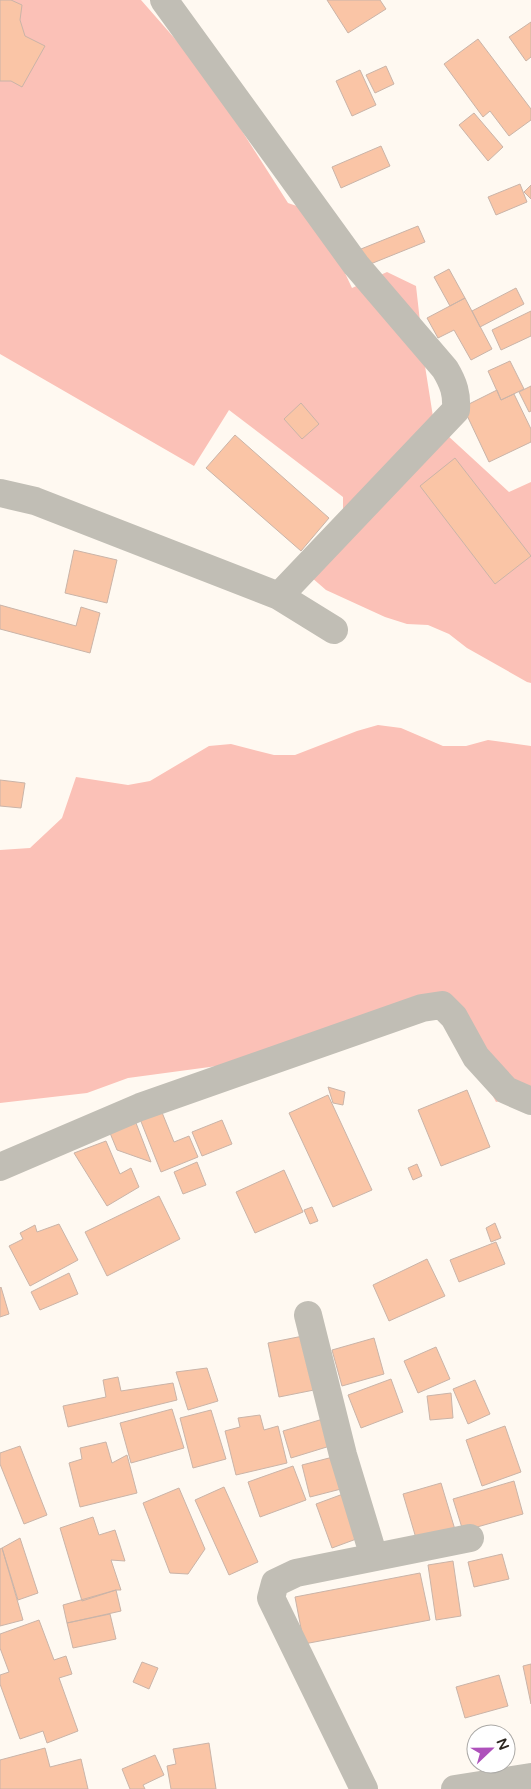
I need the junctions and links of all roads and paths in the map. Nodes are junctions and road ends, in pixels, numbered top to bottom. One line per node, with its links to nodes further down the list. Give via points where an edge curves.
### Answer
1 (164, 0): 3 (street, via 356,265 445,369 457,396 456,410)
2 (0, 493): 3 (street, via 35,500)
3 (280, 596): 4 (street)
4 (334, 630)
5 (531, 1101): 6 (street, via 506,1090 476,1057 454,1017 442,1005 422,1008 140,1107)
6 (0, 1167)
7 (308, 1315): 9 (street, via 343,1455)
8 (470, 1538): 9 (street)
9 (374, 1557): 11 (street, via 296,1573 275,1583 272,1598)
10 (531, 1777): 12 (street)
11 (364, 1789)
12 (455, 1789)

